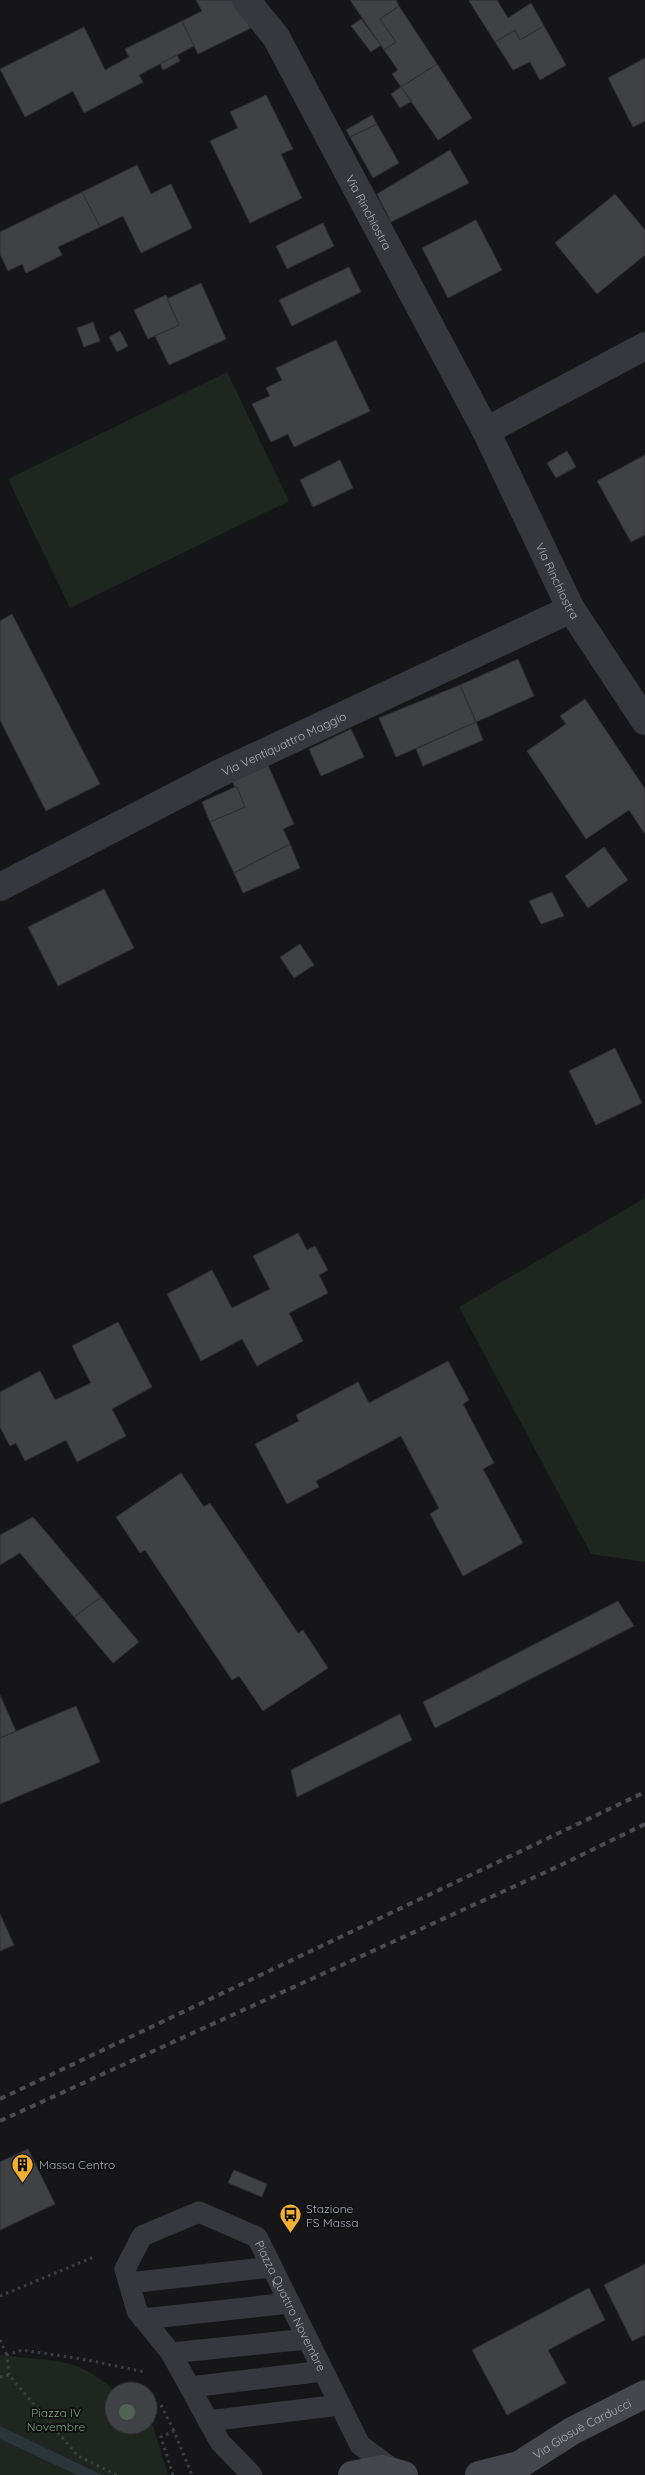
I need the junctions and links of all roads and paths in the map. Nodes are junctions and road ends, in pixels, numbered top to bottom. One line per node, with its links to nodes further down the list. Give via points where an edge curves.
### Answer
1 (246, 0): 3 (street, Via Rinchiostra, via 276,37)
2 (645, 346): 3 (street)
3 (486, 430): 4 (street, Via Rinchiostra)
4 (571, 609): 5 (street, Via Rinchiostra); 6 (street, Via Ventiquattro Maggio, via 218,774)
5 (645, 721)
6 (0, 887)
7 (142, 2236): 8 (lane, Piazza Quattro Novembre, via 199,2212 257,2237); 9 (lane, via 125,2269); 10 (path)
8 (272, 2267): 9 (lane); 11 (lane, Piazza Quattro Novembre)
9 (129, 2283): 12 (lane, via 137,2311)
10 (0, 2296)
11 (290, 2303): 12 (lane); 13 (lane, Piazza Quattro Novembre)
12 (143, 2319): 15 (lane)
13 (307, 2339): 15 (lane); 17 (lane, Piazza Quattro Novembre)
14 (0, 2340): 16 (path)
15 (172, 2353): 21 (lane)
16 (7, 2355): 18 (path); 20 (path, via 22,2350 82,2359 144,2372)
17 (323, 2371): 21 (lane); 24 (lane, Piazza Quattro Novembre)
18 (9, 2375): 19 (path); 28 (path, via 78,2456)
19 (0, 2377)
20 (149, 2380)
21 (190, 2387): 25 (lane)
22 (645, 2394): 33 (main road, Via Giosuè Carducci, via 572,2431 519,2465)
23 (157, 2397): 26 (path)
24 (340, 2405): 25 (lane); 27 (lane, Piazza Quattro Novembre, via 360,2445)
25 (208, 2421): 31 (lane, via 220,2442)
26 (174, 2431): 29 (path, via 161,2437); 30 (path)
27 (400, 2474): 32 (main road, via 382,2469)
28 (117, 2475)
29 (173, 2475)
30 (192, 2475)
31 (252, 2475)
32 (352, 2475)
33 (479, 2475)

